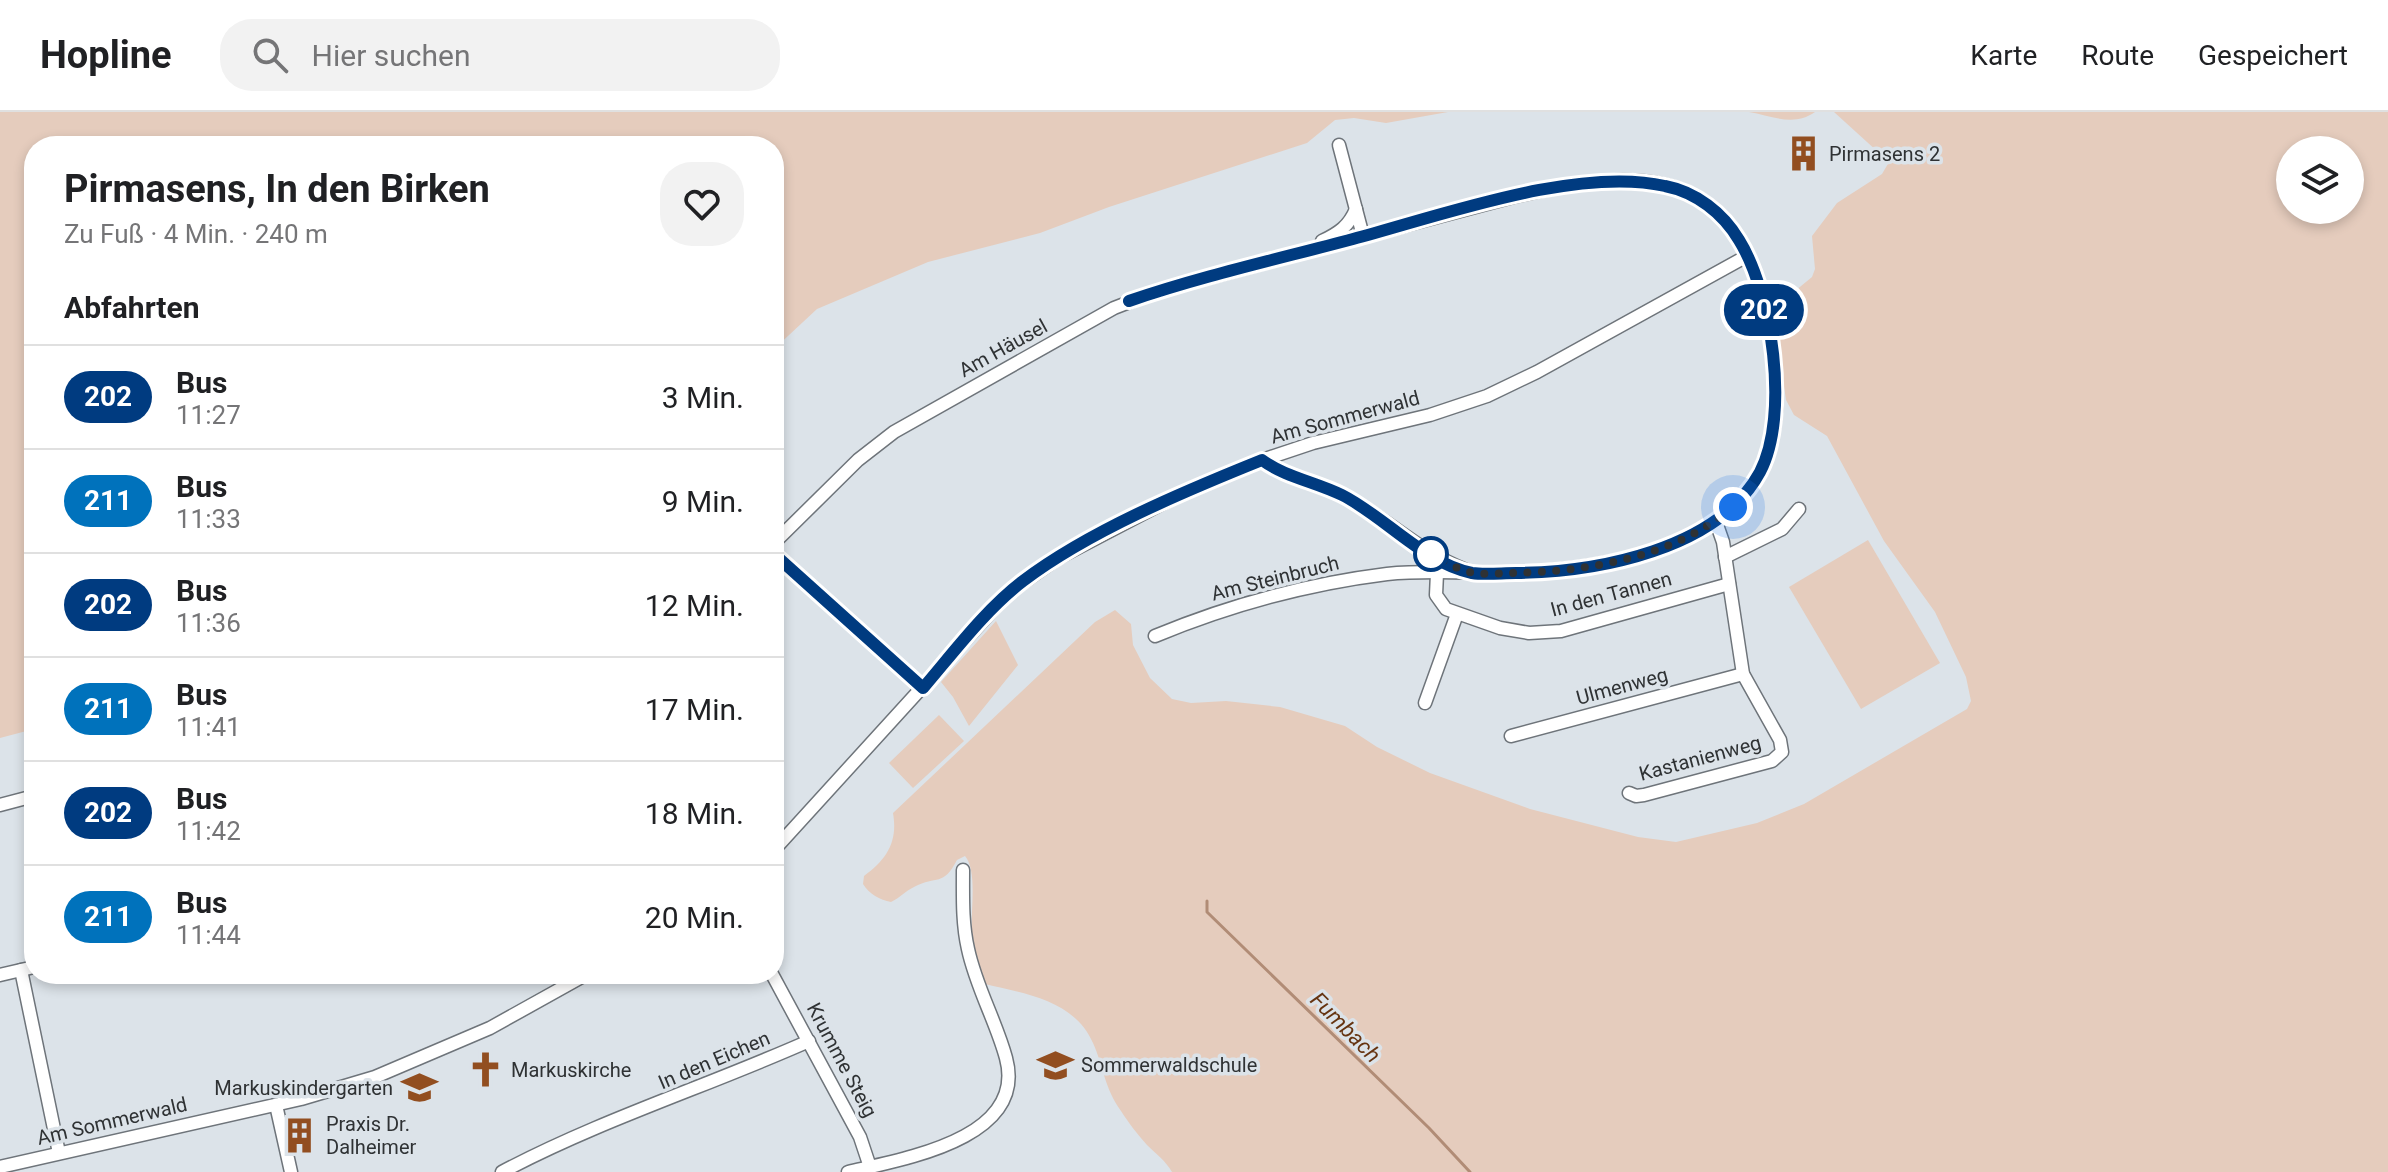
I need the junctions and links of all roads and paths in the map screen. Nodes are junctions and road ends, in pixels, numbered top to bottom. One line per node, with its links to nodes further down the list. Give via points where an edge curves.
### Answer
1 (1339, 145): 2 (street)
2 (1356, 209): 3 (street); 4 (street, Am Häusel, via 1336,234)
3 (1363, 236): 4 (street, Am Häusel); 5 (street, Am Häusel, via 1544,190 1642,182 1681,190 1710,207 1732,229)
4 (1290, 255): 9 (street, Am Häusel, via 1158,291 1102,315 880,441)
5 (1747, 256): 6 (street, Am Sommerwald, via 1487,396); 8 (street, Am Häusel, via 1771,344 1774,425 1759,473)
6 (1262, 460): 10 (street, via 1344,496); 20 (street, Am Sommerwald, via 1108,529 1035,572 995,607)
7 (1799, 509): 11 (street, via 1782,529)
8 (1716, 522): 11 (street); 15 (street, Am Steinbruch, via 1670,545 1615,560 1554,570)
9 (784, 533)
10 (1411, 541): 13 (street, via 1415,555); 15 (street)
11 (1725, 557): 16 (street)
12 (784, 563): 20 (street)
13 (1409, 572): 14 (street, Am Steinbruch); 18 (street, Am Steinbruch, via 1271,595)
14 (1437, 573): 15 (street, Am Steinbruch); 17 (street, via 1438,601)
15 (1472, 573)
16 (1729, 584): 17 (street, In den Tannen, via 1543,633 1500,628); 19 (street)
17 (1457, 614): 21 (street)
18 (1155, 636)
19 (1743, 674): 22 (street, Ulmenweg); 23 (street, Kastanienweg, via 1780,740 1780,756 1640,796)
20 (923, 688): 26 (street, Am Sommerwald)
21 (1425, 703)
22 (1511, 736)
23 (1629, 793)
24 (24, 799): 25 (street)
25 (0, 805)
26 (784, 839)
27 (963, 870): 38 (street, via 968,950 1007,1059 1008,1089 999,1109 967,1136)
28 (24, 970): 29 (street)
29 (0, 975)
30 (31, 984): 35 (street)
31 (569, 984): 34 (street, Am Sommerwald, via 431,1055)
32 (778, 984): 33 (street, Krumme Steig)
33 (809, 1041): 38 (street, Krumme Steig); 40 (street, In den Eichen)
34 (276, 1105): 35 (street, Am Sommerwald); 39 (street)
35 (59, 1153): 36 (street, Am Sommerwald)
36 (37, 1165): 37 (street, Am Sommerwald)
37 (0, 1167)
38 (875, 1168): 41 (street)
39 (291, 1172)
40 (502, 1172)
41 (848, 1172)

